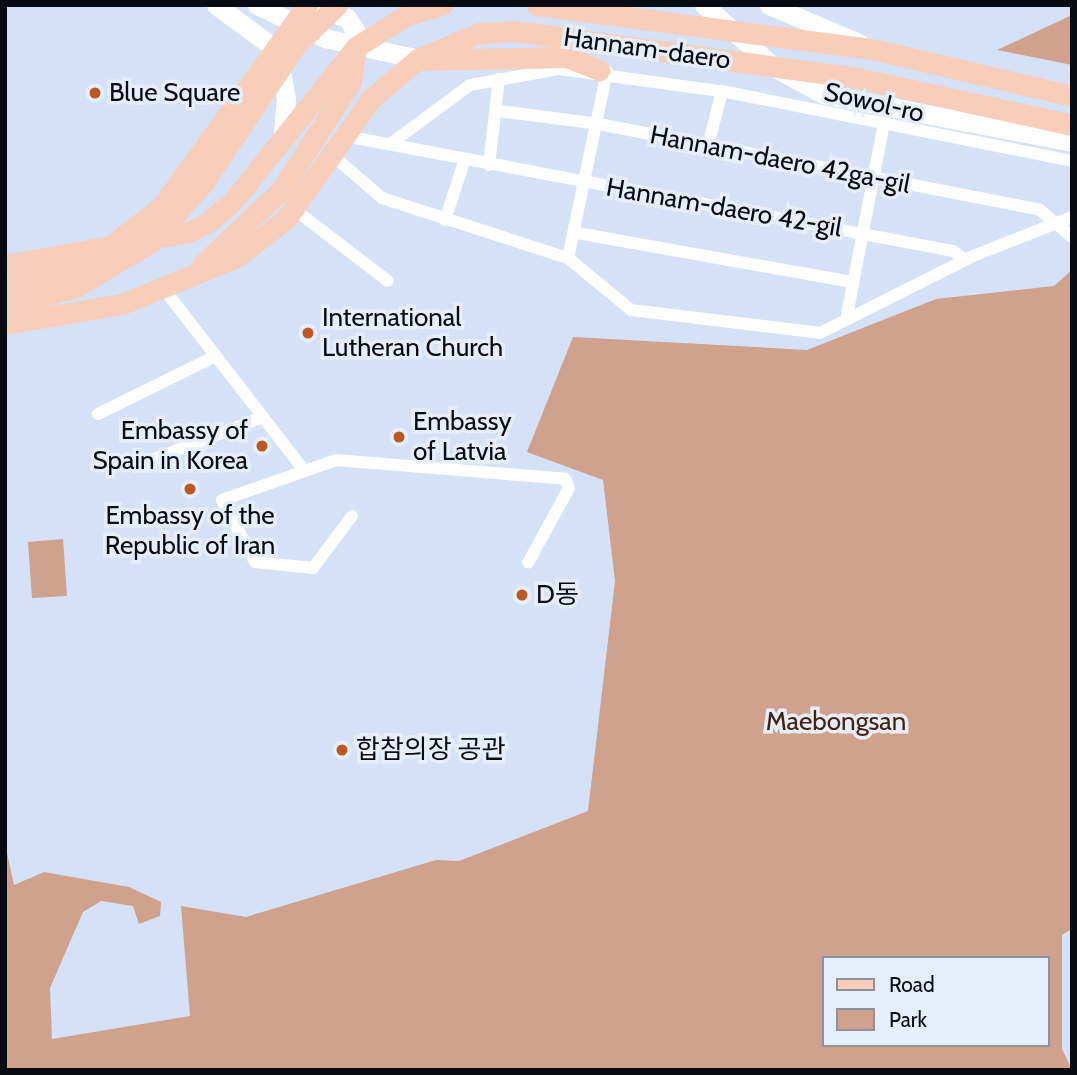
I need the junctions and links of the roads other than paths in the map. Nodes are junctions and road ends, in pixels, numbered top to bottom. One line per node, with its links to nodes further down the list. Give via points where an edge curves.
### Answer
1 (216, 5): 20 (main road, via 277,50 286,98)
2 (307, 5): 9 (main road, via 347,18 356,32); 44 (main road, via 162,206 112,245 66,270)
3 (337, 5): 46 (main road, via 295,46 204,182 151,242 76,287)
4 (442, 5): 9 (main road, via 395,20)
5 (537, 5): 10 (main road, Hannam-daero)
6 (704, 5): 22 (main road, Sowol-ro, via 795,81 823,94)
7 (769, 5): 10 (main road, Sowol-ro)
8 (266, 6): 9 (main road)
9 (356, 47): 11 (main road); 20 (main road); 41 (main road, Hannam-daero, via 351,81 282,189)
10 (873, 49): 15 (main road, Hannam-daero)
11 (418, 60): 12 (main road, via 567,58); 19 (main road, Hannam-daero, via 479,33 514,31 857,78); 21 (main road, Hannam-daero, via 371,99)
12 (603, 71): 13 (street, via 559,69); 14 (street); 18 (street, Hannam-daero 42-gil)
13 (499, 79): 16 (street); 23 (street, via 470,85)
14 (722, 92): 17 (street); 24 (street)
15 (1072, 96)
16 (499, 111): 18 (street, Hannam-daero 42ga-gil); 28 (street)
17 (884, 122): 27 (street); 29 (street, Hannam-daero 42-gil)
18 (599, 124): 24 (street, Hannam-daero 42ga-gil); 30 (street, Hannam-daero 42-gil)
19 (1072, 125)
20 (284, 135): 40 (main road, via 233,201 189,232)
21 (345, 136): 23 (street, Hannam-daero 42-gil); 25 (main road, Hannam-daero)
22 (1072, 142)
23 (390, 144): 26 (street, Hannam-daero 42-gil)
24 (708, 146): 29 (street, Hannam-daero 42ga-gil)
25 (332, 155): 31 (main road, Hannam-daero); 33 (street, via 382,198)
26 (465, 159): 28 (street, Hannam-daero 42-gil); 33 (street)
27 (1072, 161)
28 (489, 165): 30 (street, Hannam-daero 42-gil)
29 (872, 178): 34 (street, Hannam-daero 42ga-gil, via 1040,210); 36 (street, Hannam-daero 42-gil)
30 (587, 183): 35 (street, Hannam-daero 42-gil); 36 (street, Hannam-daero 42-gil)
31 (294, 209): 41 (main road, Hannam-daero, via 260,242); 42 (street)
32 (1072, 217): 34 (street)
33 (445, 220): 38 (street)
34 (1056, 222): 37 (street, Hannam-daero 42ga-gil); 39 (street)
35 (577, 233): 38 (street, Hannam-daero 42-gil); 43 (street)
36 (861, 233): 39 (street, Hannam-daero 42-gil, via 953,251); 43 (street, Hannam-daero 42-gil)
37 (1072, 237)
38 (568, 258): 47 (street, via 631,310 820,333)
39 (965, 260): 47 (street)
40 (5, 265)
41 (188, 278): 45 (main road, Hannam-daero)
42 (388, 281)
43 (851, 282): 47 (street, Hannam-daero 42-gil)
44 (5, 287)
45 (164, 289): 48 (main road, Hannam-daero, via 122,304); 49 (street)
46 (5, 306)
47 (846, 315)
48 (5, 324)
49 (216, 356): 50 (street); 51 (street)
50 (98, 414)
51 (263, 417): 52 (street); 53 (street)
52 (138, 465)
53 (304, 470): 54 (street, via 222,500 255,562 313,568); 55 (street, via 367,458 565,479 569,488)
54 (352, 516)
55 (528, 563)

